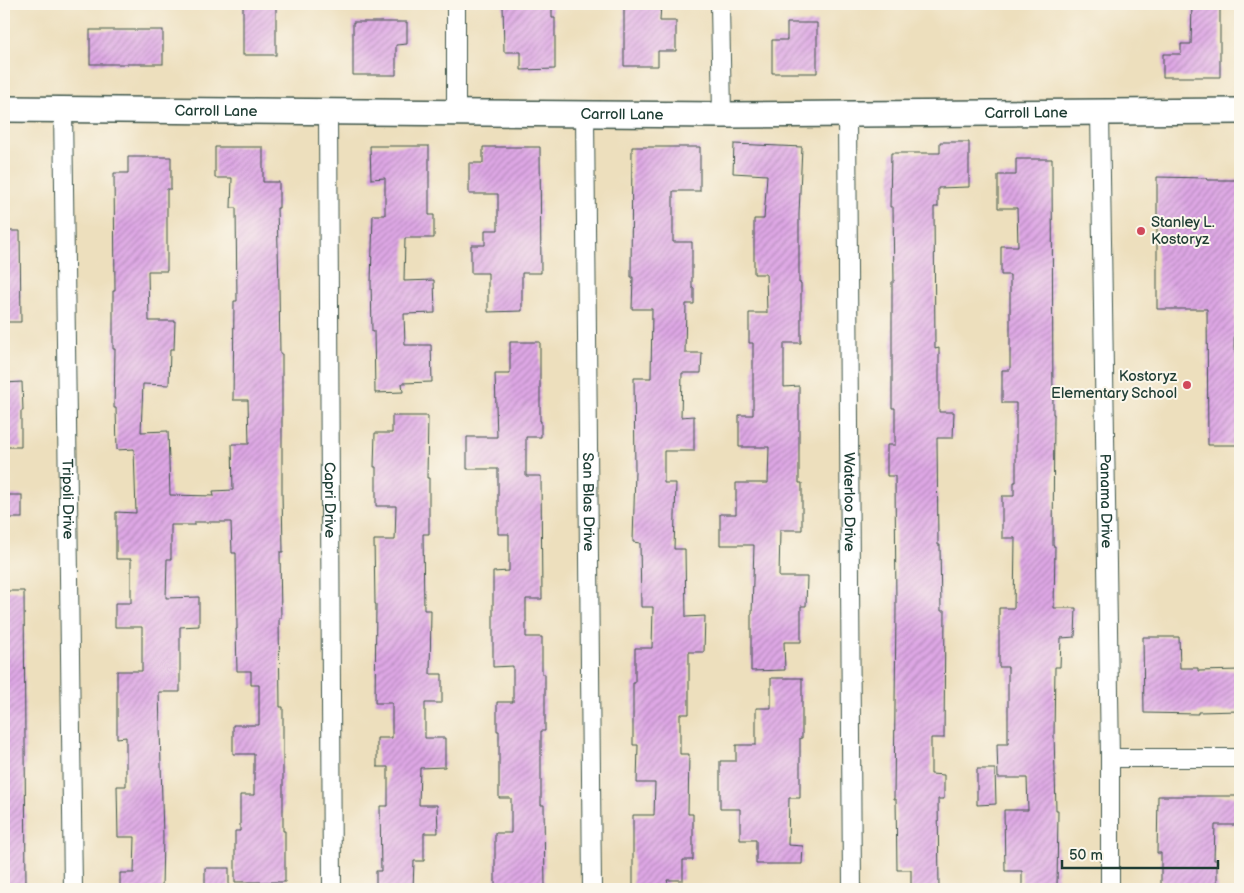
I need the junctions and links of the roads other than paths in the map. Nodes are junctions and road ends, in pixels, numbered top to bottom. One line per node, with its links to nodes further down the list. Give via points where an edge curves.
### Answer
1 (456, 4): 7 (street)
2 (720, 4): 11 (street)
3 (4, 109): 4 (street, Carroll Lane)
4 (63, 109): 5 (street, Carroll Lane); 14 (street, Tripoli Drive)
5 (328, 111): 7 (street, Carroll Lane); 15 (street, Capri Drive)
6 (1240, 111): 8 (street, Carroll Lane)
7 (456, 112): 9 (street, Carroll Lane)
8 (1100, 112): 10 (street, Carroll Lane); 12 (street, Panama Drive)
9 (584, 114): 11 (street, Carroll Lane); 16 (street, San Blas Drive)
10 (847, 114): 11 (street, Carroll Lane); 17 (street, Waterloo Drive)
11 (722, 115)
12 (1110, 758): 13 (street); 18 (street, Panama Drive)
13 (1240, 758)
14 (73, 889)
15 (332, 889)
16 (592, 889)
17 (852, 889)
18 (1110, 889)

